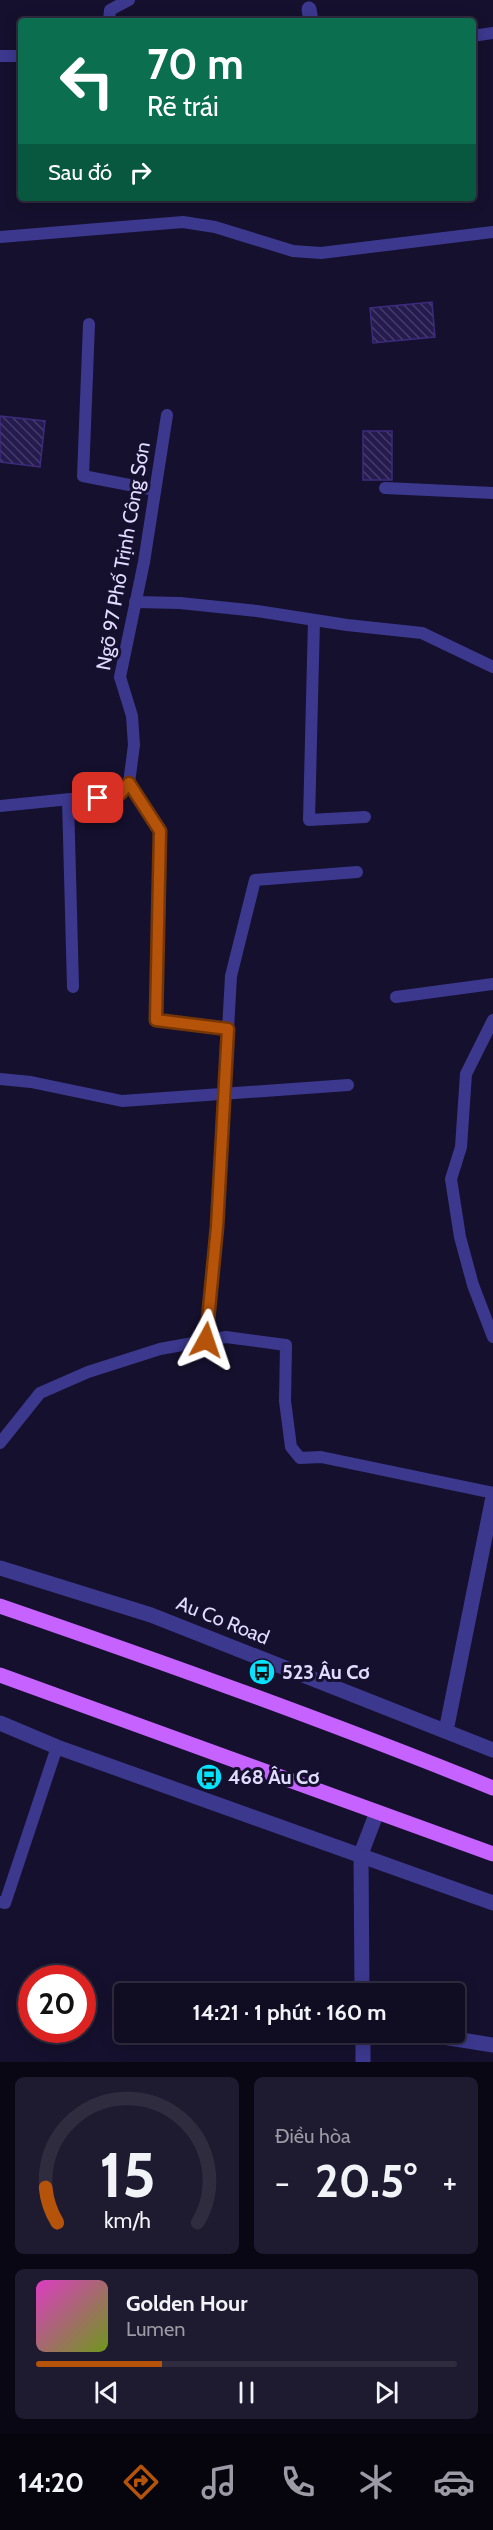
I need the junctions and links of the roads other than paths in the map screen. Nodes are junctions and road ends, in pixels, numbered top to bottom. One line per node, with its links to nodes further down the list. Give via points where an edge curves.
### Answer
1 (129, 0): 2 (lane, via 110,10)
2 (109, 18)
3 (493, 33): 4 (lane)
4 (476, 35)
5 (0, 56): 6 (lane)
6 (18, 56)
7 (493, 232): 8 (lane, via 321,253 293,251 215,227 183,222)
8 (0, 237)
9 (89, 324): 12 (lane, via 83,476)
10 (167, 415): 12 (lane, Ngõ 97 Phố Trịnh Công Sơn)
11 (385, 488): 13 (lane)
12 (155, 490): 14 (lane, Ngõ 97 Phố Trịnh Công Sơn)
13 (493, 493)
14 (135, 602): 15 (lane, via 227,608); 17 (lane, Ngõ 97 Phố Trịnh Công Sơn, via 120,676 132,717 134,745)
15 (314, 620): 16 (lane, via 422,633); 20 (lane, via 309,820)
16 (493, 667)
17 (129, 783): 18 (lane, via 120,794); 26 (lane, via 160,831 156,1020)
18 (68, 800): 19 (lane); 23 (lane)
19 (0, 806)
20 (365, 817)
21 (357, 873): 26 (lane, via 255,880 231,976)
22 (493, 984): 24 (lane)
23 (73, 987)
24 (396, 997)
25 (493, 1020): 30 (lane, via 466,1074 461,1147 451,1179 460,1237)
26 (228, 1029): 29 (lane)
27 (0, 1079): 29 (lane, via 122,1101)
28 (348, 1085): 29 (lane)
29 (224, 1095): 31 (lane)
30 (493, 1337)
31 (206, 1340): 32 (lane, via 160,1349 88,1372 40,1394); 33 (lane, via 226,1337 286,1345 285,1401 291,1447 300,1458 321,1457)
32 (0, 1443)
33 (493, 1495): 38 (street)
34 (0, 1568): 38 (street, Au Co Road, via 151,1615)
35 (0, 1606): 41 (main road, via 163,1661)
36 (0, 1675): 42 (main road)
37 (0, 1723): 39 (street)
38 (446, 1731): 40 (street, Au Co Road)
39 (57, 1747): 43 (street); 45 (lane, via 5,1903)
40 (493, 1750)
41 (491, 1785)
42 (377, 1812): 43 (street); 44 (main road)
43 (361, 1854): 46 (street); 47 (street)
44 (493, 1854)
45 (0, 1902)
46 (493, 1903)
47 (362, 1983)
48 (465, 2041): 50 (street)
49 (363, 2043): 51 (street)
50 (493, 2045)
51 (363, 2062)

